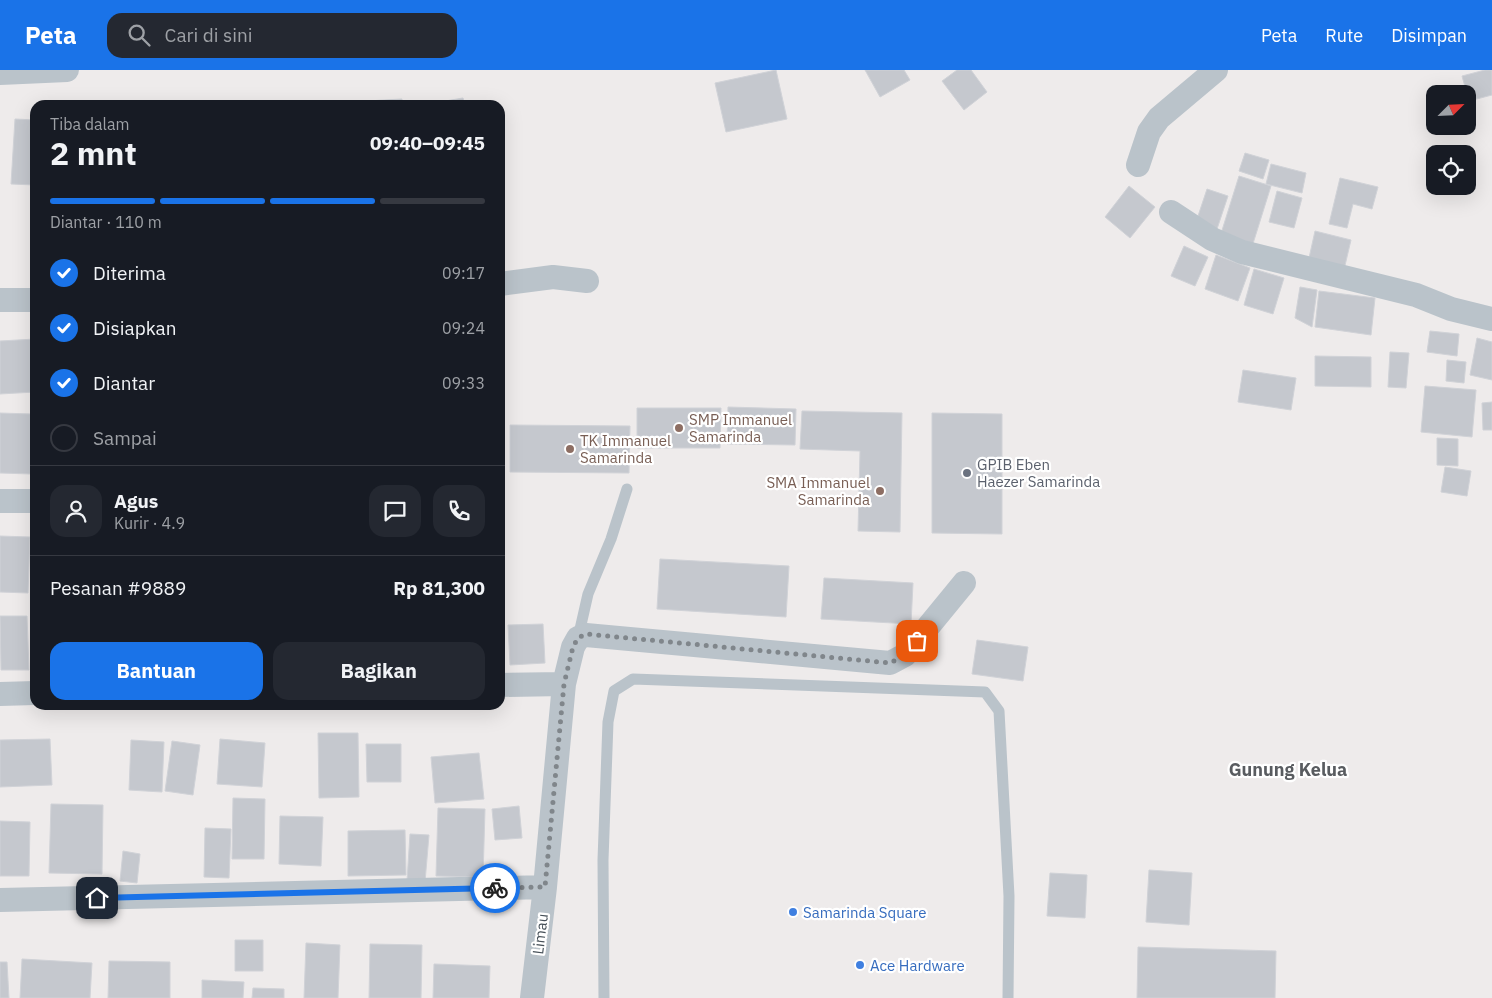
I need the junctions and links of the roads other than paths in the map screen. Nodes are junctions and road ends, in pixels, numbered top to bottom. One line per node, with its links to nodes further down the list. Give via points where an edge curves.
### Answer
1 (68, 70): 3 (street)
2 (1216, 70): 4 (street, via 1159,118 1149,132)
3 (0, 73)
4 (1138, 165)
5 (1172, 212): 10 (street, via 1212,239 1242,252 1416,295 1451,309)
6 (587, 281): 7 (street, via 554,278)
7 (505, 283)
8 (0, 300): 9 (street)
9 (30, 300)
10 (1492, 319)
11 (627, 489): 15 (lane, via 588,594)
12 (0, 501): 13 (street)
13 (30, 501)
14 (964, 584): 15 (street, via 905,655 890,663 586,634)
15 (578, 638): 16 (street, Limau)
16 (564, 684): 17 (street); 20 (street, Limau)
17 (505, 685)
18 (30, 693): 19 (street)
19 (0, 694)
20 (545, 887): 21 (street); 22 (street, Limau)
21 (0, 900)
22 (532, 998)
23 (604, 998): 24 (lane, via 603,860 608,722 614,691 633,678 985,692 999,712 1009,896)
24 (1008, 998)

